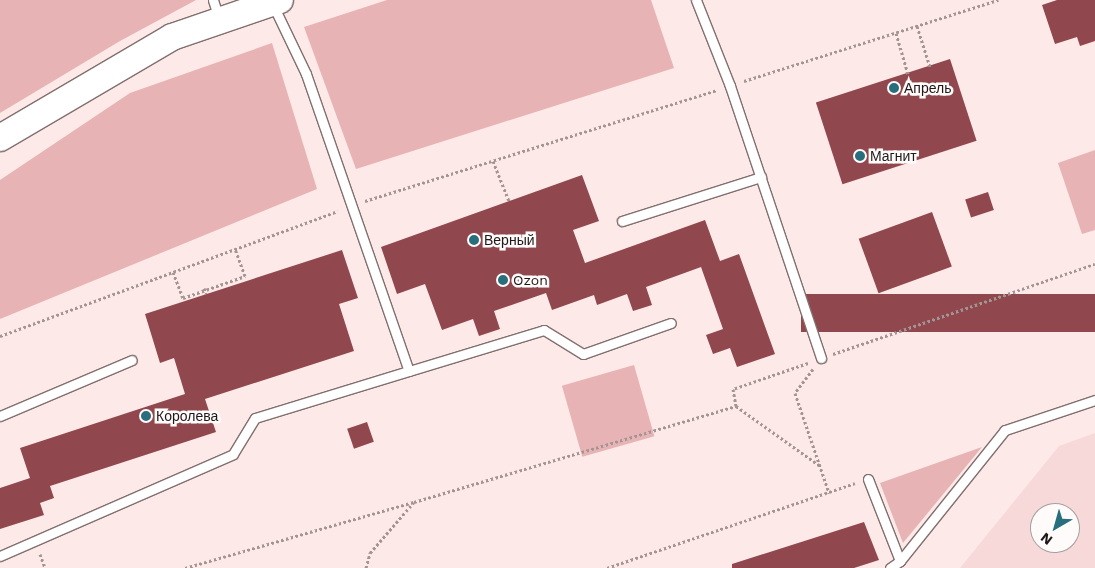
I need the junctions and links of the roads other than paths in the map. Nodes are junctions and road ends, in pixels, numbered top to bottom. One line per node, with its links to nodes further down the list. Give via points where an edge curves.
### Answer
1 (696, 0): 5 (lane)
2 (276, 1): 3 (street); 10 (lane, via 306,74)
3 (216, 10): 4 (street)
4 (0, 138)
5 (761, 177): 6 (lane); 8 (lane)
6 (622, 221)
7 (671, 323): 10 (lane, via 584,354 544,330)
8 (821, 358)
9 (132, 360): 12 (lane)
10 (409, 371): 14 (lane, via 254,418 233,454)
11 (1095, 400): 15 (lane, via 1005,430)
12 (0, 416)
13 (868, 479): 15 (lane)
14 (0, 556)
15 (900, 561): 16 (lane)
16 (890, 568)

